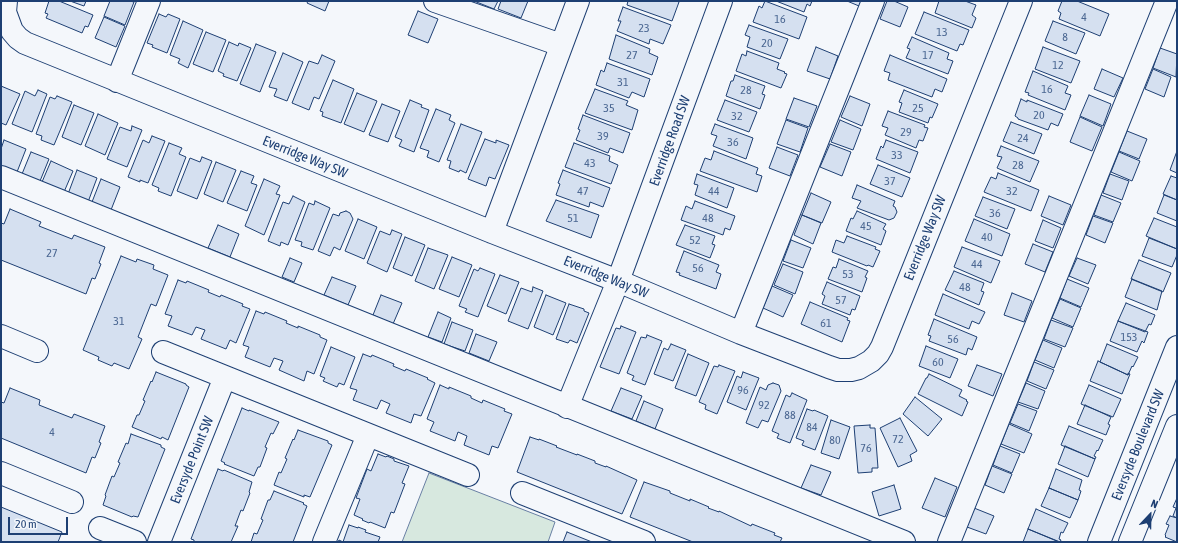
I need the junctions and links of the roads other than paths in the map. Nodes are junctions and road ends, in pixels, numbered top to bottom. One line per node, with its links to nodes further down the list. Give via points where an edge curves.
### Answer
1 (6, 1): 9 (street, Everridge Way SW)
2 (150, 1): 11 (street)
3 (435, 1): 10 (street)
4 (578, 1): 10 (street)
5 (721, 1): 14 (street, Everridge Road SW)
6 (873, 1): 15 (street)
7 (1021, 1): 15 (street, Everridge Way SW, via 878,354 859,368 838,370)
8 (1167, 1): 34 (street)
9 (5, 26): 11 (street, Everridge Way SW, via 25,43)
10 (561, 45): 13 (street)
11 (117, 81): 13 (street, Everridge Way SW)
12 (1, 177): 21 (street)
13 (492, 232): 14 (street, Everridge Way SW)
14 (618, 282): 15 (street, Everridge Way SW); 21 (street, Everridge Road SW)
15 (741, 333)
16 (1, 336): 18 (street)
17 (1177, 347): 35 (street, Eversyde Boulevard SW)
18 (37, 351)
19 (163, 352): 20 (street)
20 (225, 377): 23 (street); 31 (street, Eversyde Point SW)
21 (567, 406): 33 (street)
22 (1177, 426): 36 (street, Eversyde Boulevard SW)
23 (368, 435): 25 (street); 32 (street)
24 (1, 473): 27 (street)
25 (468, 475)
26 (522, 493): 29 (street)
27 (72, 502)
28 (100, 528): 30 (street)
29 (639, 541)
30 (135, 542)
31 (159, 542)
32 (324, 542)
33 (904, 542)
34 (949, 542)
35 (1099, 542)
36 (1130, 542)

